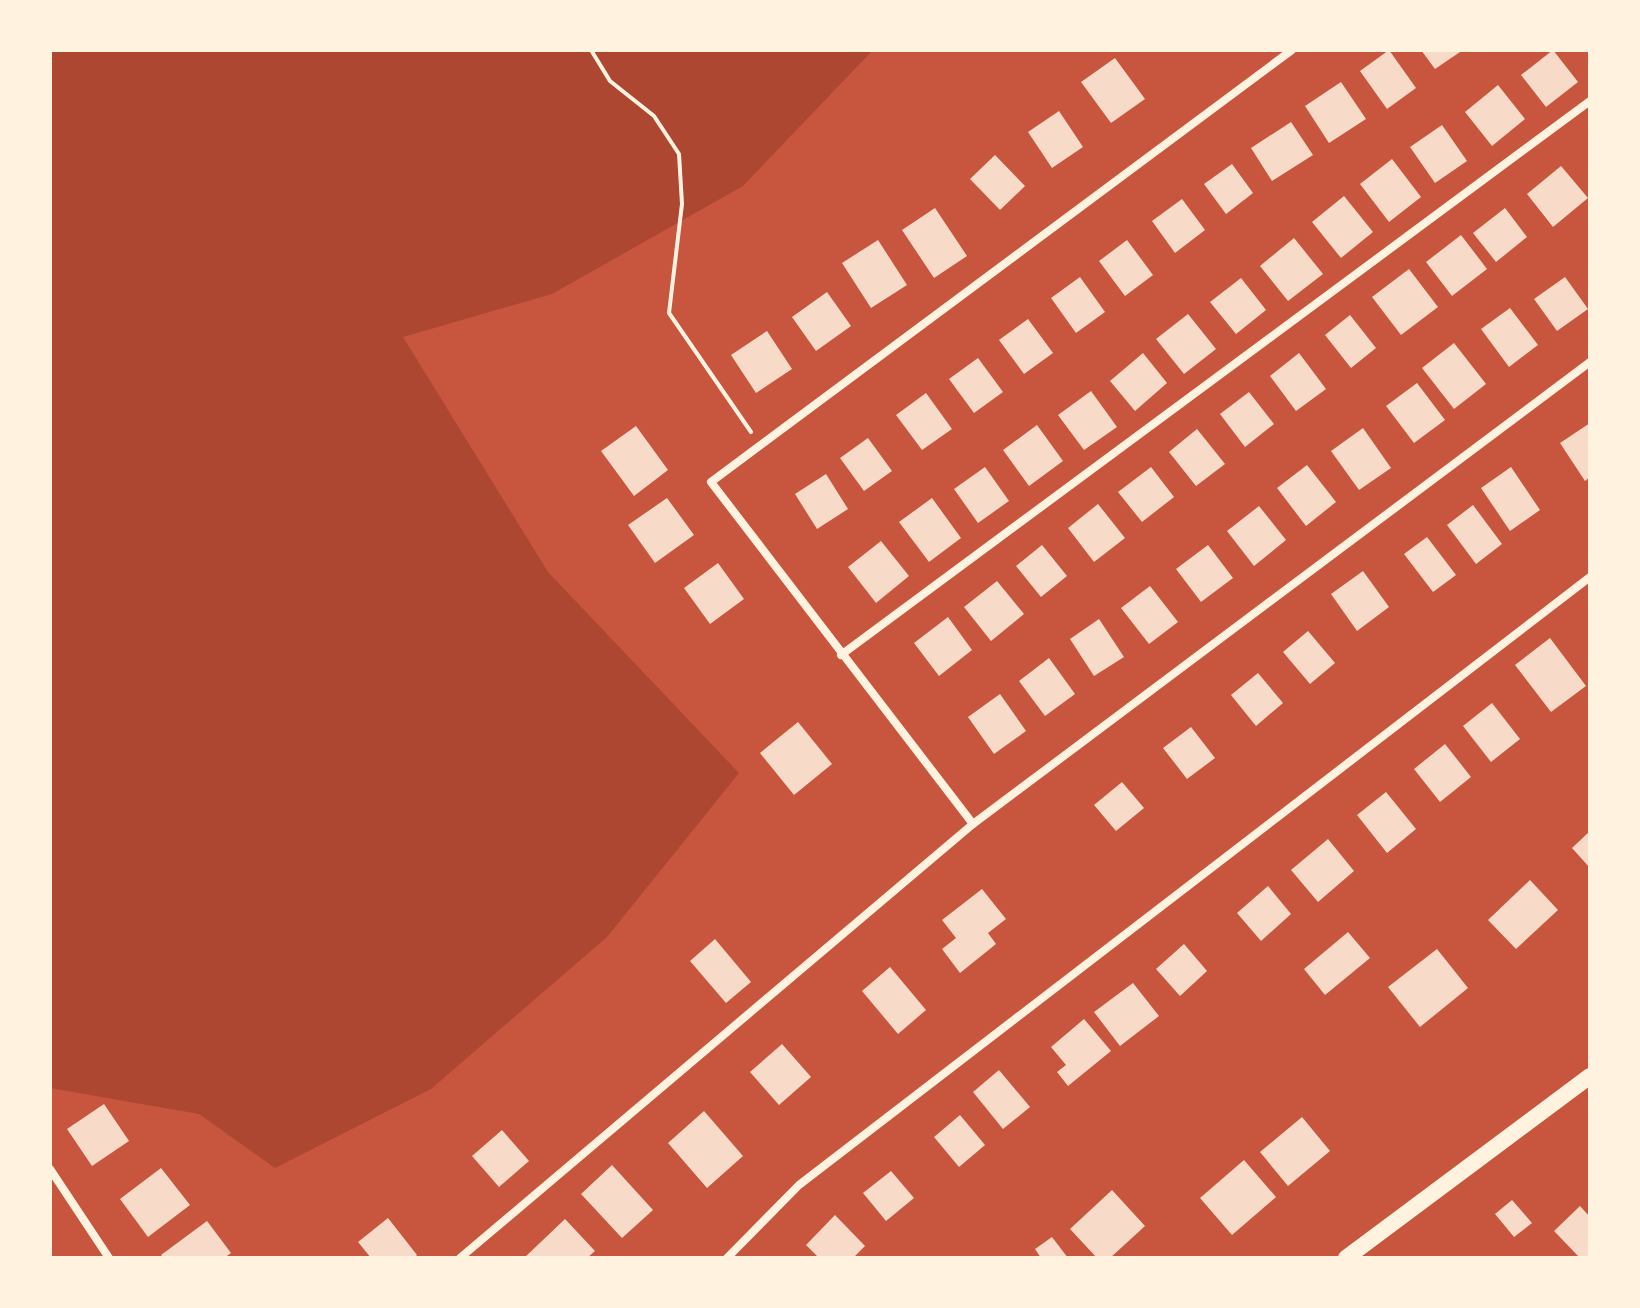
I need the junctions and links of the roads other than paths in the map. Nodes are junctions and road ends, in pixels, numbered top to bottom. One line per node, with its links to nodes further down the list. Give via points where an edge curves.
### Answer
1 (1292, 50): 5 (street, via 711,482)
2 (1590, 101): 5 (street)
3 (1590, 362): 6 (street)
4 (1590, 577): 11 (street, via 799,1185)
5 (841, 655): 6 (street)
6 (973, 824): 10 (street)
7 (1590, 1076): 12 (main road)
8 (50, 1169): 9 (street)
9 (109, 1258)
10 (460, 1258)
11 (727, 1258)
12 (1346, 1258)

